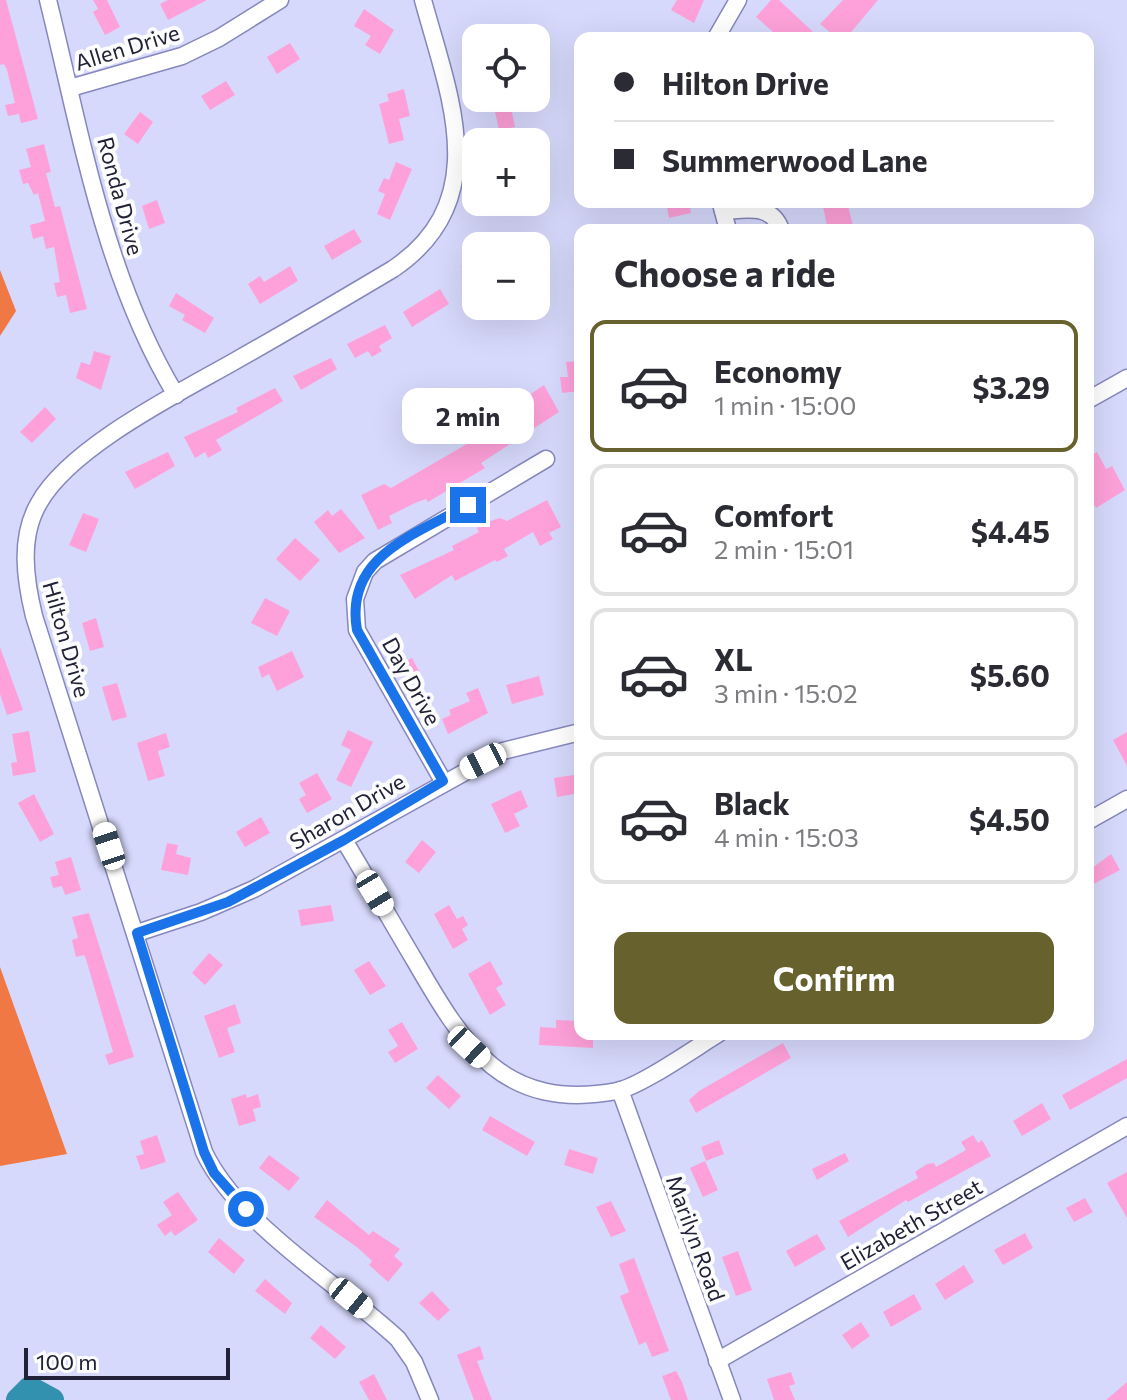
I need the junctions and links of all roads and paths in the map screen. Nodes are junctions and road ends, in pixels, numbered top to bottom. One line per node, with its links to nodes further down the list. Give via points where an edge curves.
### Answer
1 (48, 0): 6 (street, Ronda Drive)
2 (280, 0): 6 (street, Allen Drive, via 182,56)
3 (423, 0): 10 (street, Hilton Drive, via 457,137 455,185 435,230 409,259)
4 (738, 0): 5 (street)
5 (719, 32)
6 (70, 88): 10 (street, Ronda Drive, via 124,289)
7 (742, 208): 8 (street, via 764,210)
8 (779, 224)
9 (1127, 378): 11 (street)
10 (176, 395): 18 (street, Hilton Drive, via 69,466 37,505 27,543 27,587 34,616)
11 (1094, 397)
12 (546, 459): 14 (street, Day Drive, via 375,561 355,599 357,630)
13 (574, 733): 14 (street, Sharon Drive, via 503,751)
14 (443, 781): 17 (street, Sharon Drive)
15 (1127, 799): 16 (street)
16 (1094, 818)
17 (344, 840): 18 (street, Sharon Drive, via 228,902); 20 (street, via 452,1026 484,1061 533,1089)
18 (137, 933): 23 (street, Hilton Drive, via 214,1173 246,1209 398,1339)
19 (708, 1040): 20 (street)
20 (620, 1090): 22 (street, Marilyn Road)
21 (1127, 1126): 22 (street, Elizabeth Street)
22 (717, 1361): 24 (street, Marilyn Road)
23 (430, 1400)
24 (732, 1400)

